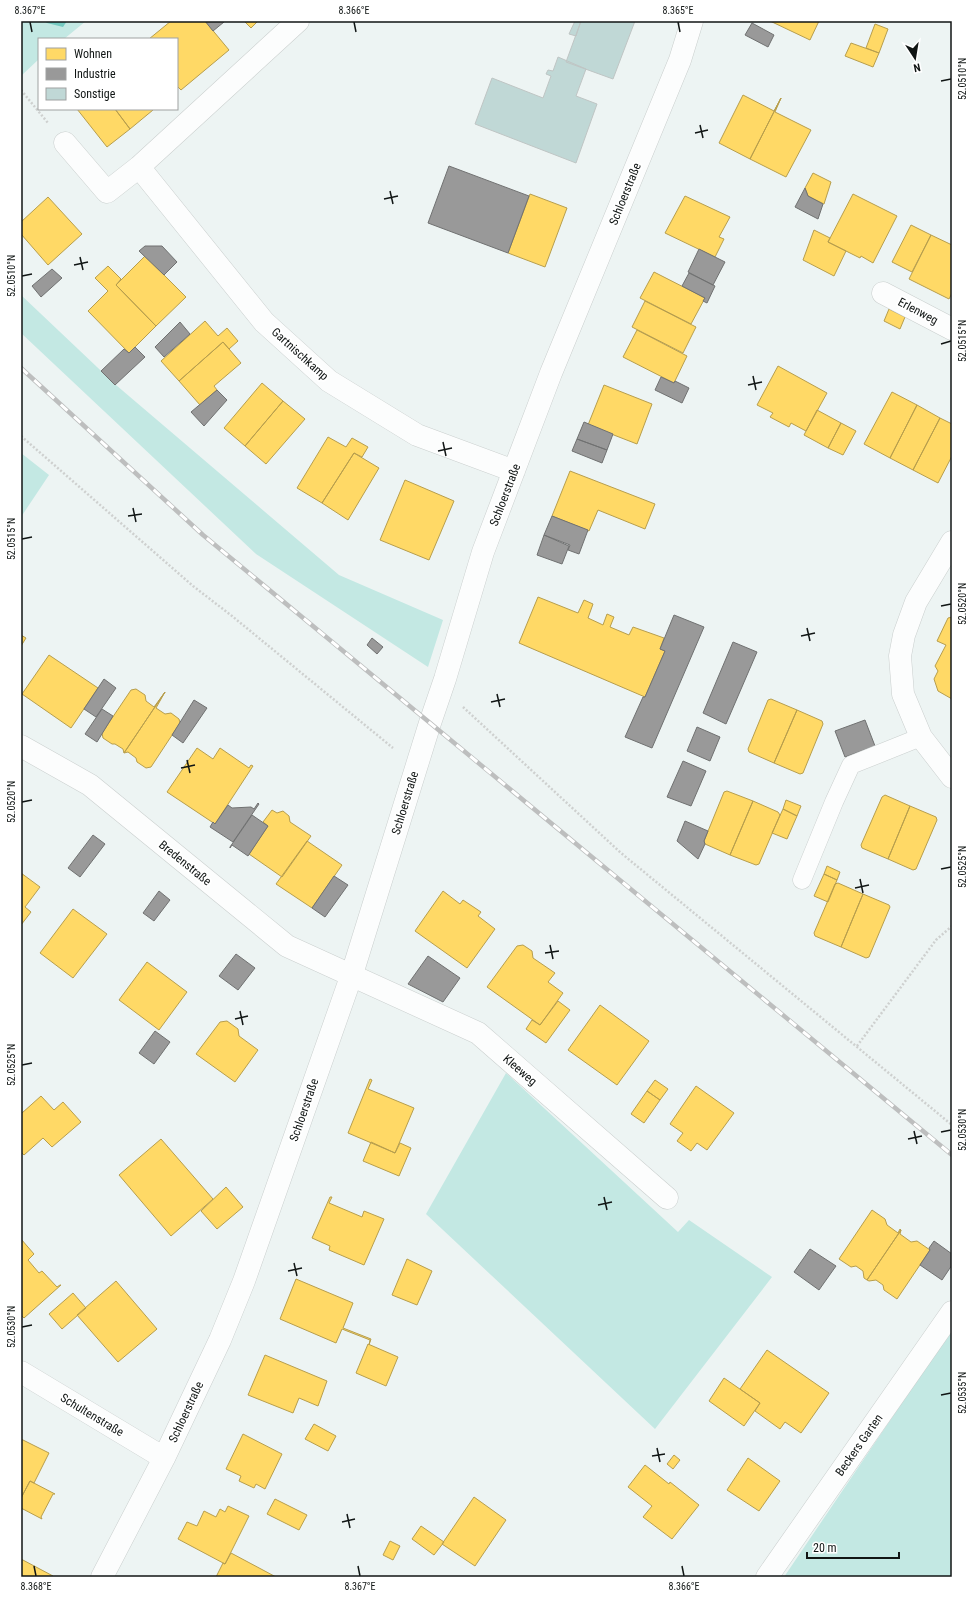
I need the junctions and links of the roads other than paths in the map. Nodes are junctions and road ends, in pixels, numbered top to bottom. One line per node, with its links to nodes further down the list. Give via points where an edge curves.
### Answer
1 (298, 21): 4 (street)
2 (692, 21): 7 (street, Schloerstraße, via 680,60 551,373)
3 (65, 143): 4 (street, via 106,192)
4 (139, 167): 7 (street, Gartnischkamp, via 264,322 329,380 416,435)
5 (883, 293): 6 (street, Erlenweg)
6 (952, 329)
7 (514, 471): 13 (street, Schloerstraße, via 483,552)
8 (952, 542): 9 (street, via 916,602 904,635 900,656 903,694)
9 (921, 737): 11 (street); 12 (lane, via 851,765)
10 (21, 746): 13 (street, Bredenstraße, via 90,785 287,946)
11 (952, 777)
12 (802, 880)
13 (352, 974): 14 (street, Kleeweg, via 478,1033); 17 (street, Schloerstraße, via 244,1281 220,1340)
14 (667, 1198)
15 (952, 1312): 19 (street, Beckers Garten)
16 (21, 1372): 17 (street, Schultenstraße)
17 (164, 1458): 18 (street, Schloerstraße)
18 (102, 1577)
19 (766, 1577)

